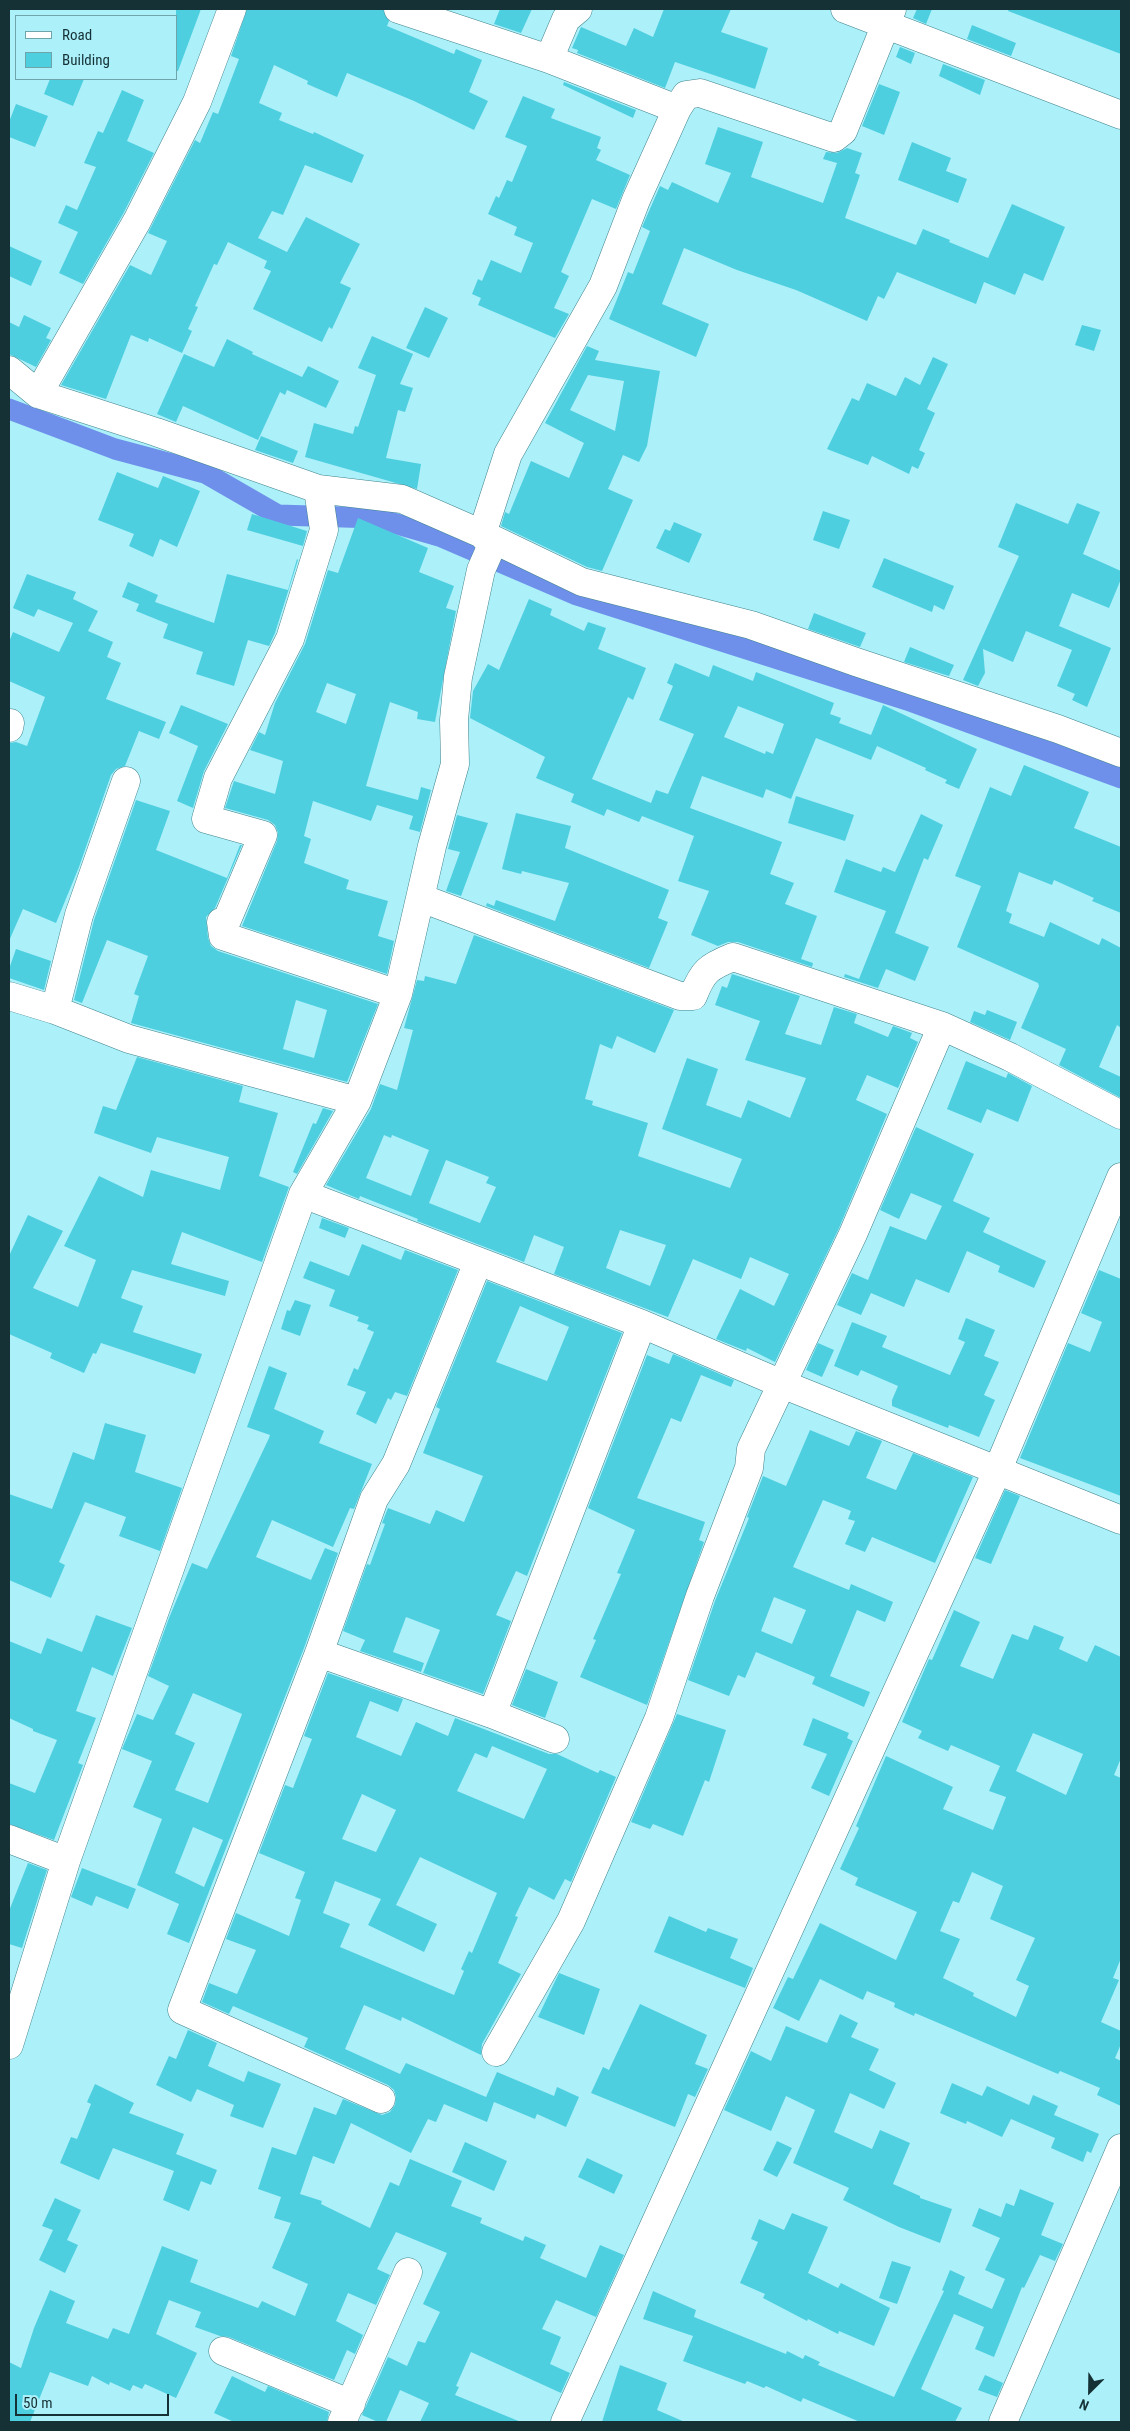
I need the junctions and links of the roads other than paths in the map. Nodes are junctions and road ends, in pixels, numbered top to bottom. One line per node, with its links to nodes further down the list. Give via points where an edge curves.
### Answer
1 (232, 9): 10 (street, via 197,102 142,213)
2 (398, 9): 6 (street)
3 (578, 9): 6 (street, via 566,19)
4 (845, 9): 5 (street)
5 (888, 16): 7 (street, via 843,131 834,138 700,93 686,95); 8 (street)
6 (549, 59): 7 (street)
7 (677, 109): 12 (street, via 636,200 603,286 508,454)
8 (1121, 115)
9 (9, 370): 10 (street)
10 (38, 394): 11 (street)
11 (318, 489): 12 (street, via 402,499); 16 (street, via 324,530 290,639 218,778 206,819 263,835 227,920 221,922 223,936)
12 (487, 539): 13 (street, via 582,582 751,625); 15 (street, via 458,677 454,720 456,764)
13 (1121, 753)
14 (126, 781): 18 (street, via 79,915)
15 (421, 898): 16 (street); 19 (street, via 680,996 693,996 701,977 711,966 733,957)
16 (398, 994): 20 (street)
17 (9, 996): 18 (street)
18 (55, 1010): 20 (street, via 129,1039)
19 (942, 1026): 21 (street, via 1010,1057); 26 (street, via 866,1206)
20 (358, 1101): 23 (street)
21 (1121, 1115)
22 (1121, 1177): 27 (street)
23 (302, 1194): 24 (street); 33 (street)
24 (478, 1262): 25 (street); 29 (street, via 396,1464 374,1499)
25 (642, 1324): 26 (street); 30 (street)
26 (782, 1384): 27 (street); 35 (street, via 751,1449 749,1468 700,1596 659,1718 571,1921)
27 (998, 1469): 28 (street); 41 (street)
28 (1121, 1520)
29 (319, 1653): 30 (street); 36 (street, via 182,2010)
30 (492, 1714): 31 (street)
31 (555, 1740)
32 (9, 1839): 33 (street)
33 (66, 1861): 34 (street)
34 (9, 2045)
35 (496, 2052)
36 (381, 2099)
37 (1121, 2148): 42 (street)
38 (408, 2272): 40 (street)
39 (223, 2351): 40 (street)
40 (347, 2413)
41 (565, 2422)
42 (1003, 2422)

